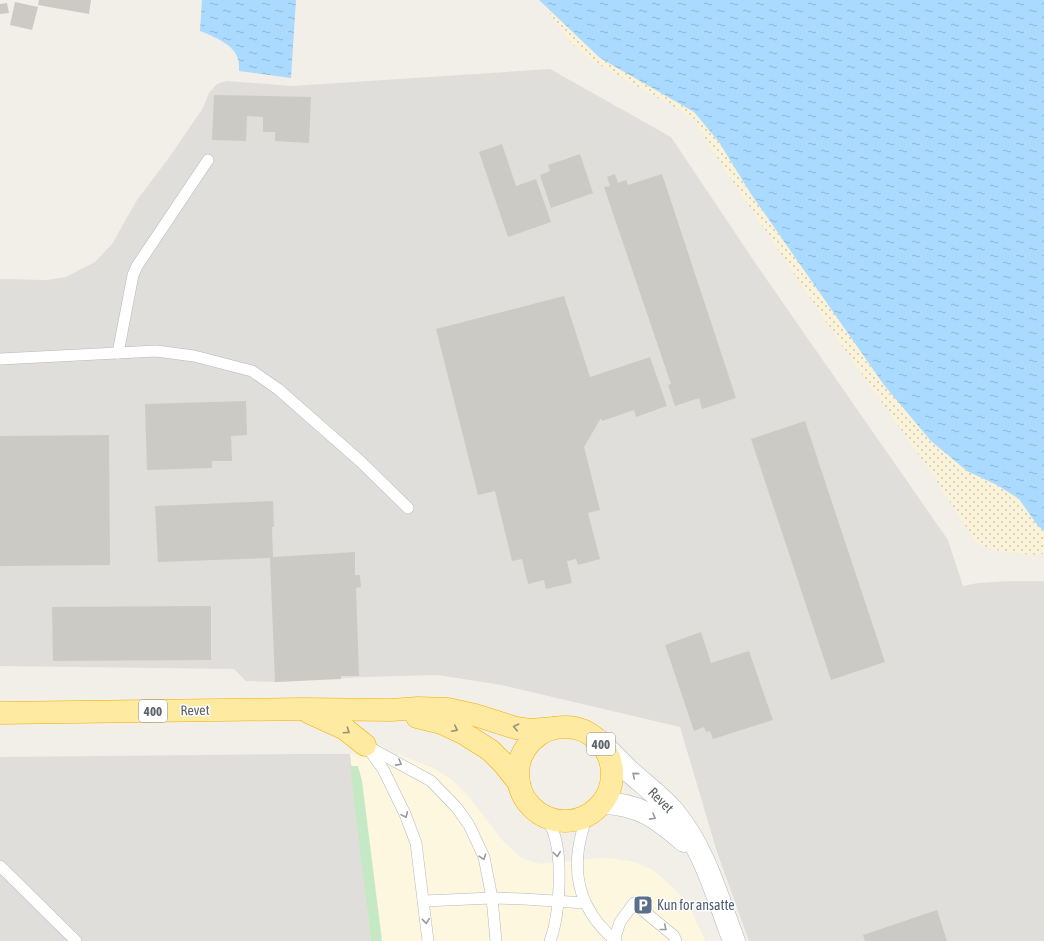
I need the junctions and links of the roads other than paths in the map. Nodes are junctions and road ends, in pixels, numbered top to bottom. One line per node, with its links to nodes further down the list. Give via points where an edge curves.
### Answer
1 (208, 160): 2 (lane, via 136,266)
2 (118, 353): 3 (lane); 4 (lane, via 156,351 194,356 252,371 278,389 360,461)
3 (0, 359)
4 (408, 508)
5 (302, 709): 6 (highway, Revet / 400); 7 (highway, Revet / 400); 10 (highway, 400, one-way to 10, via 345,729)
6 (391, 710): 8 (highway, Revet / 400, one-way to 6, via 516,728 475,715 448,710); 11 (highway, Revet / 400, one-way to 11, via 442,723 462,733 490,750)
7 (0, 713)
8 (554, 728): 9 (highway, 400, via 570,727 585,731); 11 (highway, 400, via 537,736 526,748 518,766)
9 (598, 740): 12 (highway, 400, via 608,754 612,769 610,789); 16 (street, Revet, one-way to 9, via 691,835 673,811)
10 (365, 745): 17 (lane, one-way to 17, via 431,781 457,808 469,825 484,857); 18 (lane, one-way to 18, via 383,769 416,843)
11 (519, 784): 14 (highway, 400, via 529,804)
12 (603, 803): 13 (highway, 400); 16 (street, Revet, one-way to 16, via 616,803 641,810 662,822 689,845)
13 (586, 816): 14 (highway, 400, via 576,820 560,821); 20 (lane, via 578,853 578,884)
14 (546, 817): 19 (lane, one-way to 19, via 553,832 558,854)
15 (0, 866): 22 (lane)
16 (708, 872): 27 (street, Revet)
17 (492, 898): 18 (lane); 19 (lane); 24 (lane)
18 (424, 901): 23 (lane, one-way to 23)
19 (558, 902): 20 (lane); 25 (lane)
20 (585, 903): 21 (lane, via 597,922)
21 (614, 940): 26 (lane, one-way to 26, via 620,922 634,903 674,936)
22 (76, 941)
23 (428, 941)
24 (496, 941)
25 (550, 941)
26 (676, 941)
27 (734, 941)

